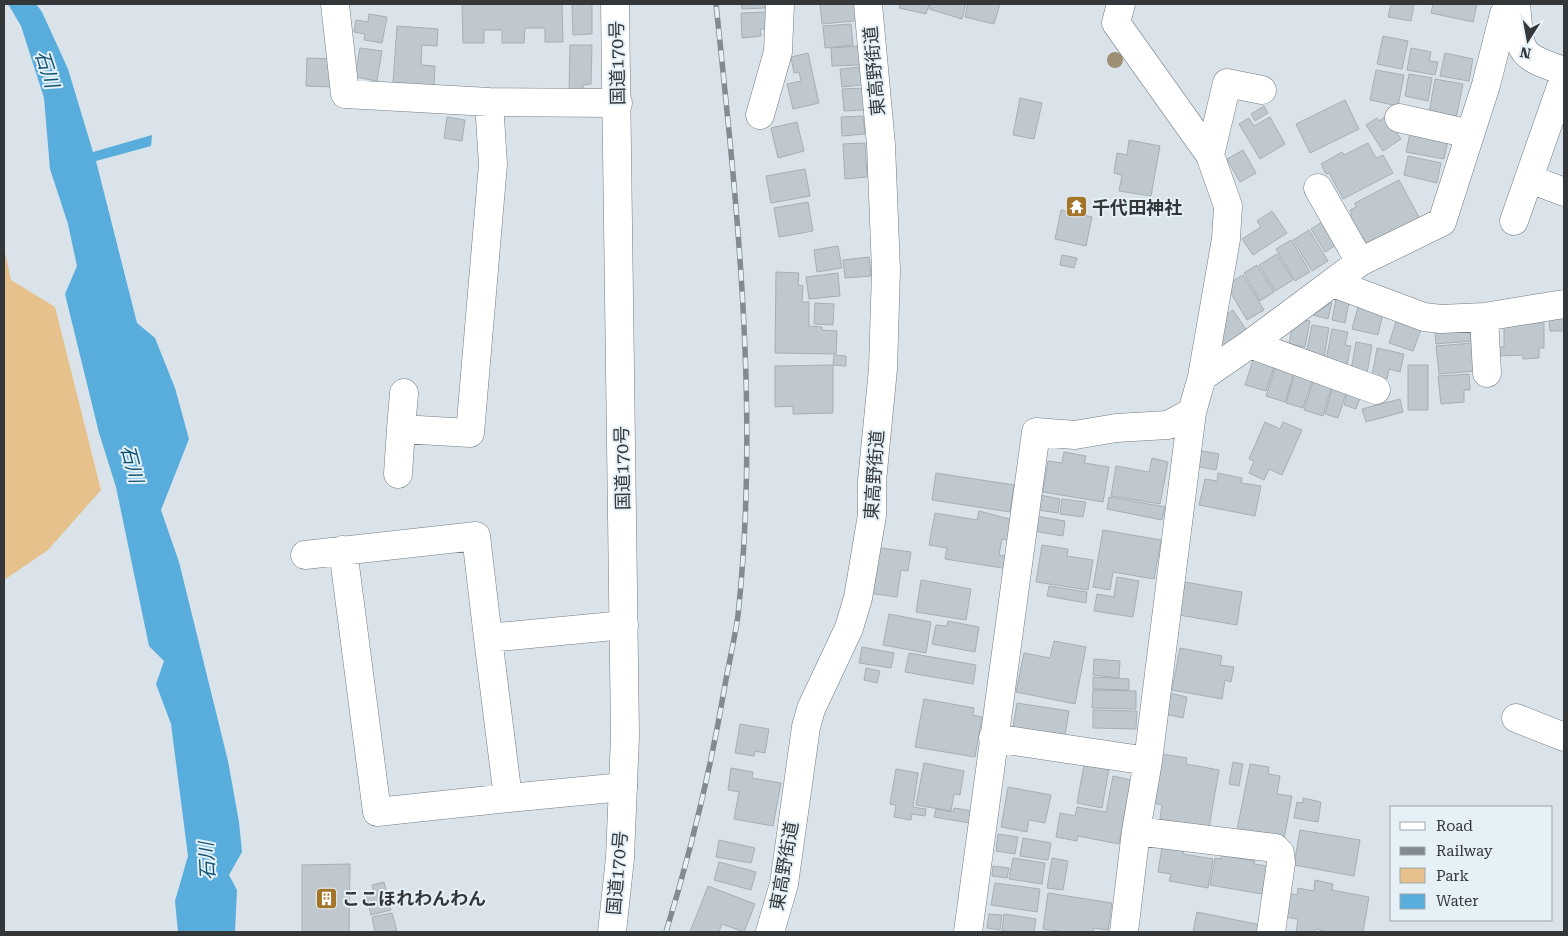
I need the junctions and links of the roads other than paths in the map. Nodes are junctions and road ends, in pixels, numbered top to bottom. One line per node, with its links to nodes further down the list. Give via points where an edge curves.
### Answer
1 (335, 4): 11 (main road, via 345,94)
2 (616, 4): 12 (main road, 国道170号)
3 (780, 4): 13 (main road, via 778,52)
4 (868, 4): 45 (main road, 東高野街道, via 881,145 886,270 884,360 872,481 872,515 858,598 849,628 811,709 806,727 784,884)
5 (1121, 4): 16 (main road, via 1116,23)
6 (1511, 4): 15 (main road, via 1504,14)
7 (1516, 4): 8 (main road, via 1523,51 1534,61)
8 (1564, 72)
9 (1564, 78): 17 (main road)
10 (1262, 90): 16 (main road, via 1227,83)
11 (490, 102): 12 (main road); 31 (main road, via 493,164 470,433)
12 (618, 103): 35 (main road, 国道170号)
13 (760, 115)
14 (1399, 118): 15 (main road)
15 (1470, 134): 21 (main road, via 1442,222)
16 (1210, 155): 27 (main road, via 1228,206 1226,239)
17 (1530, 179): 19 (main road); 20 (main road)
18 (1318, 188): 21 (main road)
19 (1564, 192)
20 (1514, 221)
21 (1360, 262): 22 (main road)
22 (1333, 283): 24 (main road, via 1424,317); 25 (main road)
23 (1564, 304): 24 (main road)
24 (1484, 317): 26 (main road)
25 (1250, 344): 27 (main road); 28 (main road)
26 (1488, 373)
27 (1202, 376): 30 (main road)
28 (1376, 390)
29 (404, 393): 31 (main road)
30 (1192, 412): 39 (main road, via 1168,426 1116,428 1075,435 1036,432); 40 (main road)
31 (401, 429): 32 (main road)
32 (398, 474)
33 (343, 550): 34 (main road); 36 (main road, via 476,536); 42 (main road, via 377,812)
34 (305, 555)
35 (624, 625): 36 (main road); 41 (main road, 国道170号)
36 (488, 638): 42 (main road)
37 (1516, 718): 38 (main road)
38 (1564, 737)
39 (993, 738): 40 (main road); 46 (main road)
40 (1148, 761): 43 (main road)
41 (623, 787): 42 (main road); 44 (main road, 国道170号)
42 (508, 798)
43 (1136, 831): 47 (main road); 48 (main road, via 1275,848 1280,853 1281,863)
44 (612, 932)
45 (770, 932)
46 (968, 932)
47 (1124, 932)
48 (1271, 932)

